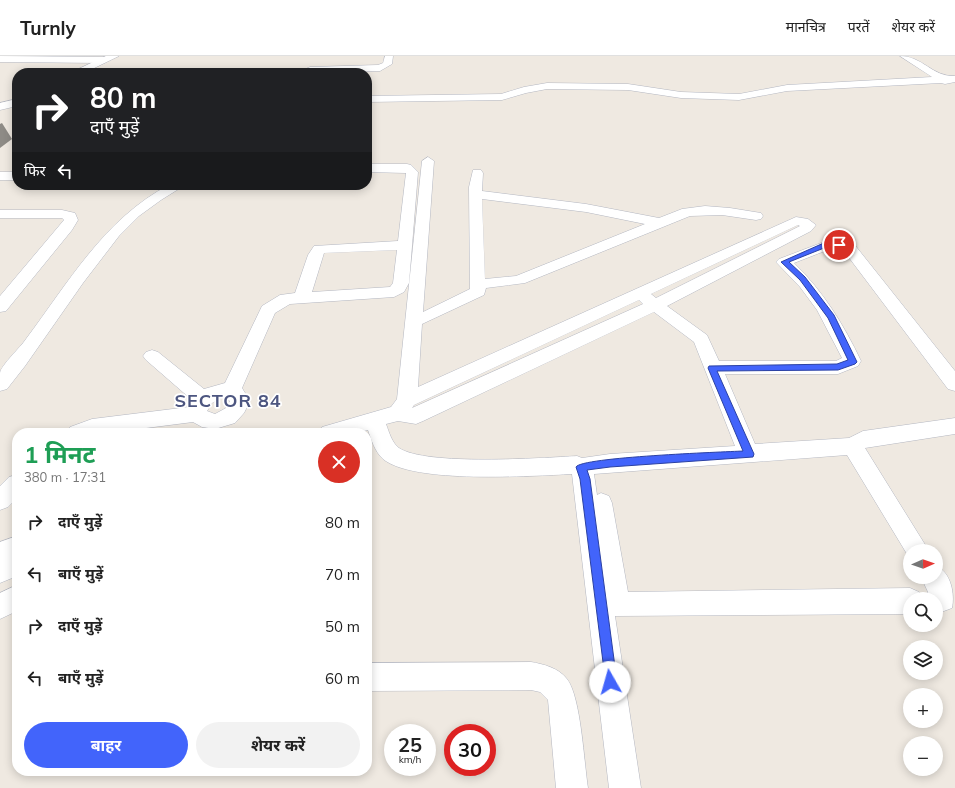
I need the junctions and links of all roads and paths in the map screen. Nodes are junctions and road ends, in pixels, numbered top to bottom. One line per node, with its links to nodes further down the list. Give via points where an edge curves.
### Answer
1 (389, 56): 8 (street, via 385,67)
2 (904, 56): 10 (street)
3 (109, 58): 5 (street); 6 (street)
4 (124, 58): 7 (street)
5 (0, 59)
6 (86, 68)
7 (103, 68)
8 (372, 69)
9 (955, 79): 10 (street)
10 (943, 80): 11 (street); 13 (street, via 787,88 739,96 681,95 628,87 547,86 524,90 502,98)
11 (955, 87)
12 (12, 96): 14 (street)
13 (372, 99)
14 (0, 100)
15 (12, 103): 16 (street)
16 (0, 107)
17 (428, 161): 35 (street)
18 (372, 168): 27 (street, via 407,168 412,172)
19 (477, 173): 23 (street)
20 (0, 176): 21 (street)
21 (12, 176)
22 (168, 190): 38 (street, via 154,197 129,218 88,265)
23 (475, 194): 26 (street, via 586,208); 30 (street)
24 (0, 214): 33 (street, via 62,214 70,216 71,220)
25 (756, 216): 26 (street, via 724,210 699,210 687,212)
26 (662, 223): 30 (street, via 520,280)
27 (406, 245): 32 (street, via 319,249); 32 (street, via 401,283 394,292)
28 (856, 254): 29 (street, via 824,256); 37 (street, via 849,247 829,244 784,262 802,279 831,317 852,362 838,367); 39 (street)
29 (802, 267)
30 (479, 284): 35 (street, via 478,291)
31 (632, 297): 34 (street); 34 (street, via 796,221 809,225); 42 (street)
32 (302, 298): 40 (street, via 286,299 268,310)
33 (0, 307)
34 (648, 308): 37 (street, via 688,347); 42 (street, via 416,416)
35 (415, 321): 42 (street)
36 (152, 356): 41 (street)
37 (709, 362): 49 (street)
38 (0, 384)
39 (955, 384)
40 (231, 391): 41 (street, via 212,393); 45 (street, via 238,395 240,401 238,409)
41 (200, 406): 45 (street, via 202,419); 46 (street)
42 (402, 407): 43 (street)
43 (374, 420): 47 (street); 50 (street, via 389,451 400,459 423,464 472,468)
44 (955, 426): 48 (street, via 863,439)
45 (225, 427)
46 (90, 428)
47 (346, 428)
48 (853, 446): 49 (street); 53 (street)
49 (749, 454): 50 (street)
50 (588, 466): 55 (street, via 618,605); 59 (street, via 585,479)
51 (12, 489): 52 (street)
52 (0, 500)
53 (913, 544)
54 (12, 600): 56 (street)
55 (903, 601)
56 (0, 606)
57 (372, 677): 58 (street, via 545,678 555,685 562,698)
58 (572, 788)
59 (625, 788)

